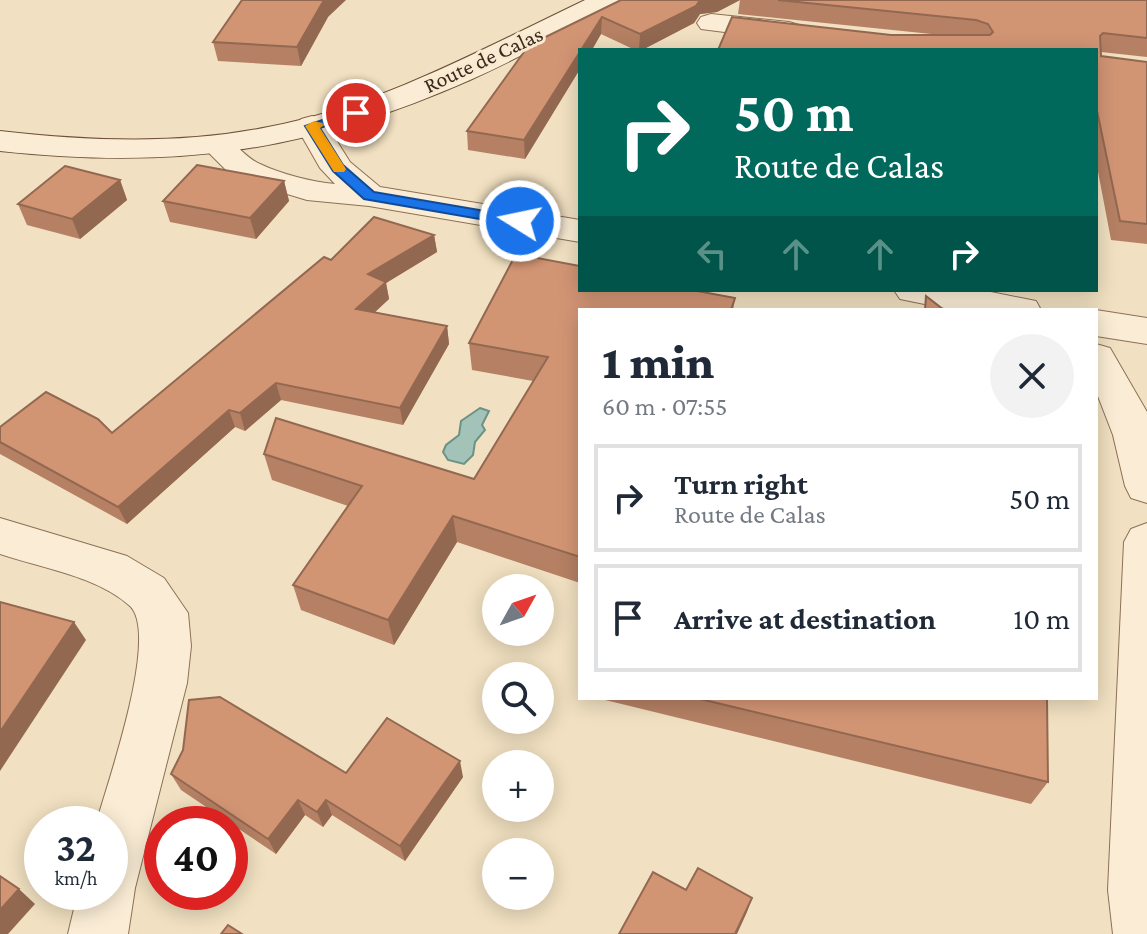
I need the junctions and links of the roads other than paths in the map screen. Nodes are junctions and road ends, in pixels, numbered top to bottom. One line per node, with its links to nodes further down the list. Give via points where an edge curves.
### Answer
1 (607, 0): 5 (street, Route de Calas, via 446,79)
2 (716, 11): 3 (street); 4 (street)
3 (818, 34)
4 (702, 48)
5 (312, 126): 7 (street, Route de Calas); 8 (street, via 337,168)
6 (0, 141): 7 (street, Route de Calas, via 93,147)
7 (217, 145): 8 (street, via 246,171 319,193)
8 (369, 196): 9 (street)
9 (578, 231)
10 (924, 292): 11 (street)
11 (1011, 308)
12 (1098, 323): 13 (street)
13 (1147, 331)
14 (1098, 361): 15 (street, via 1115,383 1129,417)
15 (1147, 486)
16 (0, 536): 18 (street, via 110,570 147,592 163,613 161,683)
17 (1147, 542): 20 (street)
18 (128, 809)
19 (103, 910): 21 (street)
20 (1130, 919)
21 (98, 934)

